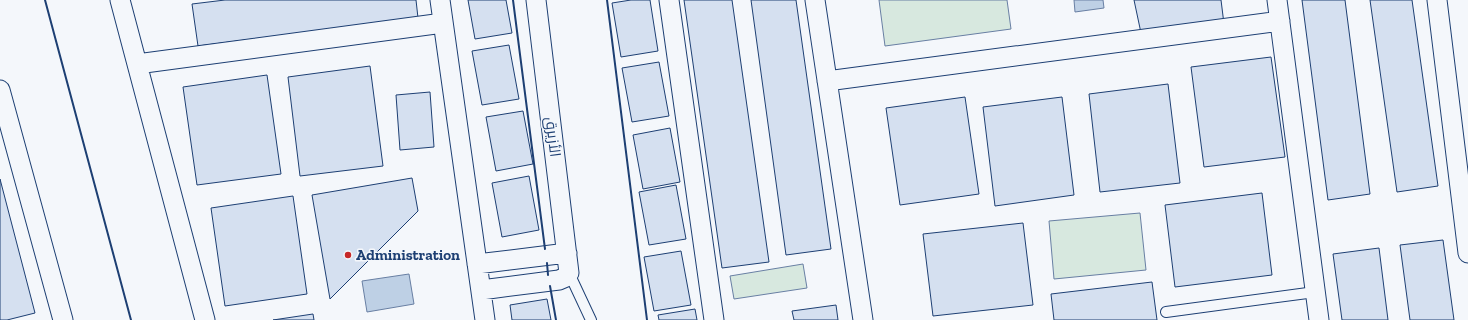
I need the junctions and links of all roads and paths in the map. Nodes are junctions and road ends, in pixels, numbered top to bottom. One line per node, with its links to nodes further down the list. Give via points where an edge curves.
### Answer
1 (120, 0): 10 (street)
2 (440, 0): 9 (street)
3 (536, 0): 13 (street, الأزيرق)
4 (669, 0): 24 (street)
5 (815, 0): 11 (street)
6 (1277, 0): 8 (street)
7 (1438, 0): 14 (street)
8 (1280, 21): 11 (street); 18 (street)
9 (444, 23): 10 (street); 15 (street)
10 (137, 64): 21 (street)
11 (827, 81): 25 (street)
12 (0, 90): 20 (street)
13 (567, 253): 15 (street); 16 (street, الأزيرق)
14 (1468, 253)
15 (478, 264): 17 (street)
16 (569, 273): 17 (street, via 566,278 559,280); 23 (lane)
17 (481, 290): 22 (street)
18 (1315, 292): 19 (lane); 26 (street)
19 (1166, 312)
20 (63, 320)
21 (205, 320)
22 (485, 320)
23 (591, 320)
24 (714, 320)
25 (863, 320)
26 (1319, 320)

